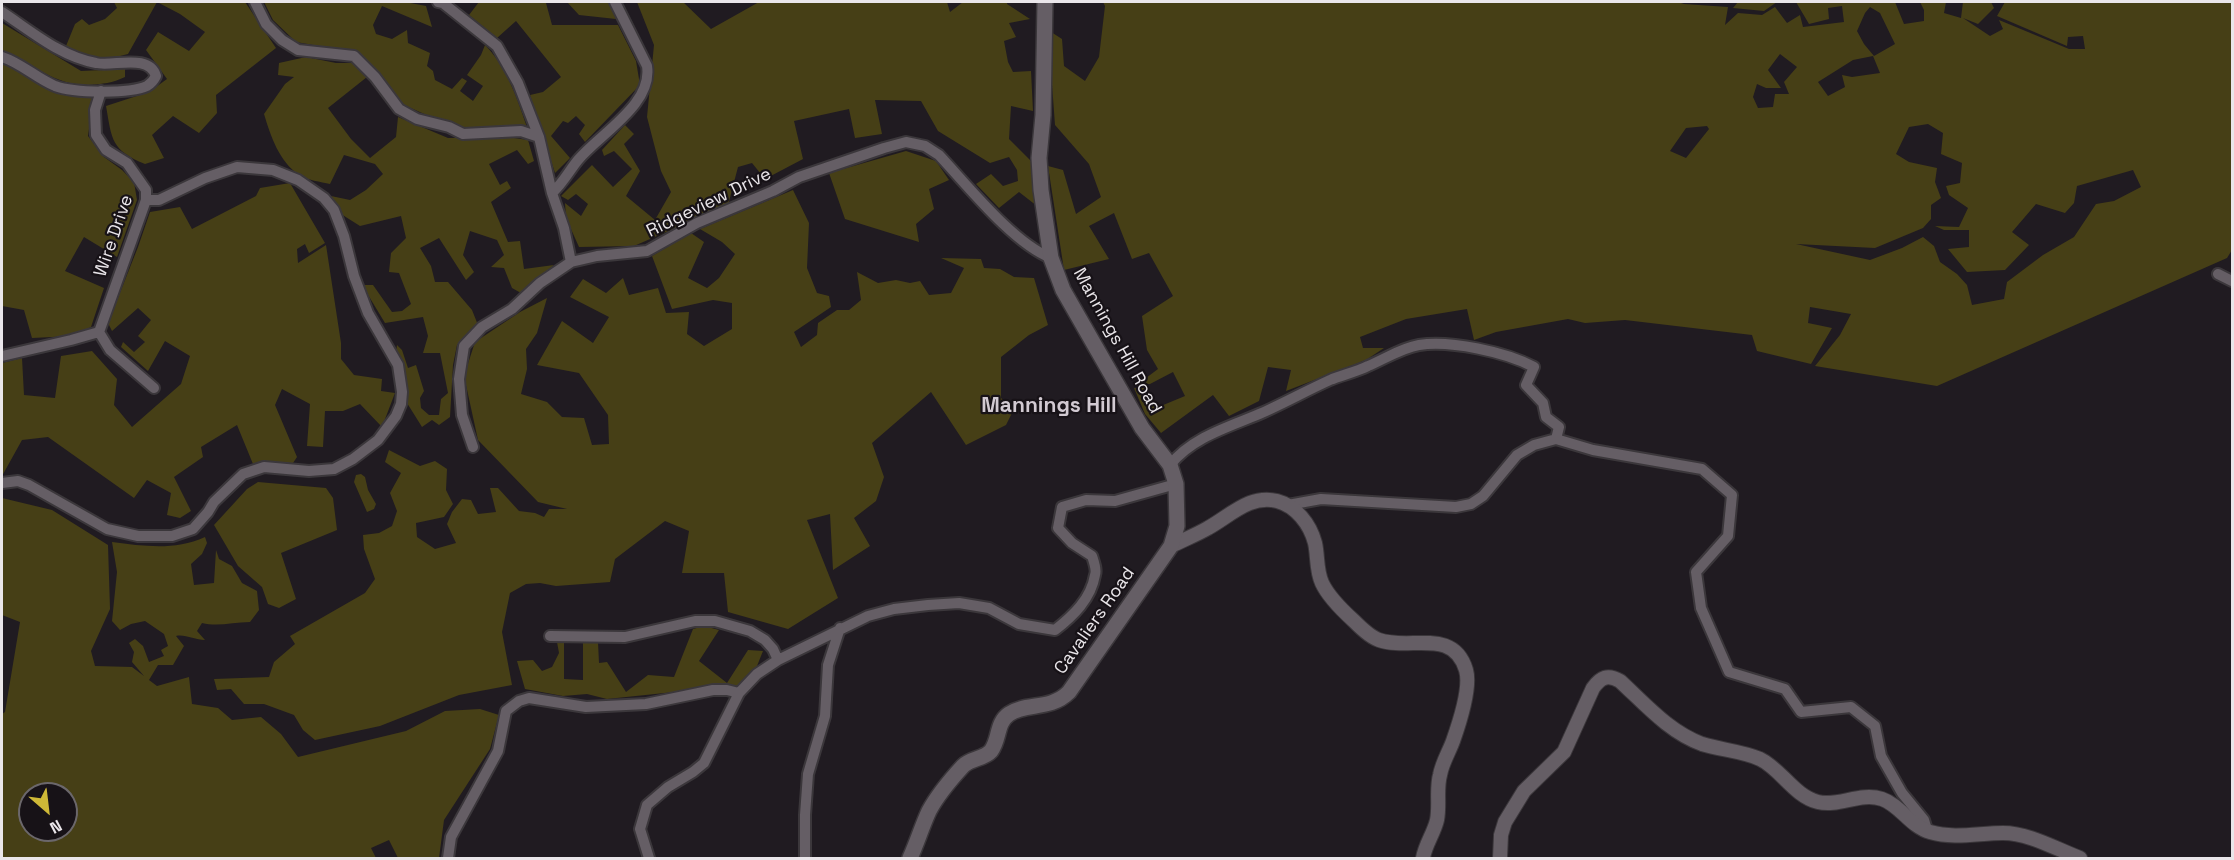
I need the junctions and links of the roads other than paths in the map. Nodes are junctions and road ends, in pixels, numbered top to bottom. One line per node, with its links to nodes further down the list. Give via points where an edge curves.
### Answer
1 (255, 2): 8 (street, via 266,24 282,40 298,50 354,56 399,109 417,119 463,134 521,131)
2 (438, 2): 8 (street, via 497,46 518,83)
3 (615, 2): 9 (street, via 648,66 649,77 634,105 578,160)
4 (1046, 2): 11 (main road, Mannings Hill Road, via 1039,158)
5 (2, 12): 7 (street, via 72,57 98,64 142,64 154,70 156,76 149,85)
6 (2, 57): 7 (street, via 53,85 72,91)
7 (101, 91): 10 (street, Wire Drive, via 96,135 106,150 127,163 146,190)
8 (539, 137): 9 (street)
9 (552, 193): 12 (street)
10 (146, 200): 15 (street, Wire Drive); 21 (street, via 159,200 237,167 273,170 298,180 324,198 334,210 368,313 398,365 402,392 396,416 378,440 334,469 309,471 264,466 243,474 193,529 172,536 138,536 107,529 45,492 18,481)
11 (1051, 258): 12 (street, Ridgeview Drive, via 1020,240 939,155 925,146 906,142 799,177 697,223 647,251); 20 (main road, Mannings Hill Road, via 1063,290 1142,428)
12 (571, 262): 19 (street, Ridgeview Drive, via 512,309 482,327 464,346 459,379 462,415)
13 (2218, 274): 14 (street)
14 (2232, 281)
15 (99, 332): 16 (street); 17 (street, via 110,350)
16 (2, 356)
17 (154, 388)
18 (1556, 439): 20 (street, via 1559,427 1546,417 1543,403 1527,385 1534,367 1502,353 1418,345 1218,430 1178,454); 23 (street, via 1517,455 1483,496 1471,504 1456,507 1322,499); 29 (street, via 1593,450 1702,469 1731,495 1728,536 1696,572 1701,608 1729,672 1785,689 1801,712 1851,707 1875,726 1881,756)
19 (472, 447)
20 (1170, 465): 22 (main road, Mannings Hill Road)
21 (2, 483)
22 (1176, 484): 24 (main road, Mannings Hill Road, via 1177,526); 25 (street, via 1115,501 1086,500 1062,507 1058,528 1092,556 1096,574 1087,598 1055,630 1019,624 989,608 959,603 894,609)
23 (1288, 505): 24 (street, via 1260,499); 34 (street, via 1306,522 1315,542 1322,584 1361,628 1378,640 1396,644 1447,645 1457,653 1466,670 1467,687 1454,740 1440,774 1436,824)
24 (1171, 546): 33 (main road, Cavaliers Road, via 1069,692 1048,705 1011,712 1001,721 992,749 968,761 930,809)
25 (840, 628): 27 (street); 32 (street, via 828,665 825,716 808,774)
26 (550, 636): 27 (street, via 625,637 695,621 715,621 750,631 765,640)
27 (778, 660): 28 (street)
28 (739, 693): 30 (street, via 713,690 646,704 586,706 529,698 519,701 506,711 498,751 451,837); 31 (street, via 704,763 647,806 640,829)
29 (1932, 833): 35 (street, via 1882,799 1861,797 1833,803 1804,795 1759,759 1684,736 1620,681 1605,677 1593,688 1564,752 1524,791 1505,822); 36 (street, via 2004,833 2027,837)
30 (448, 858)
31 (649, 858)
32 (805, 858)
33 (910, 858)
34 (1424, 858)
35 (1500, 858)
36 (2080, 858)

